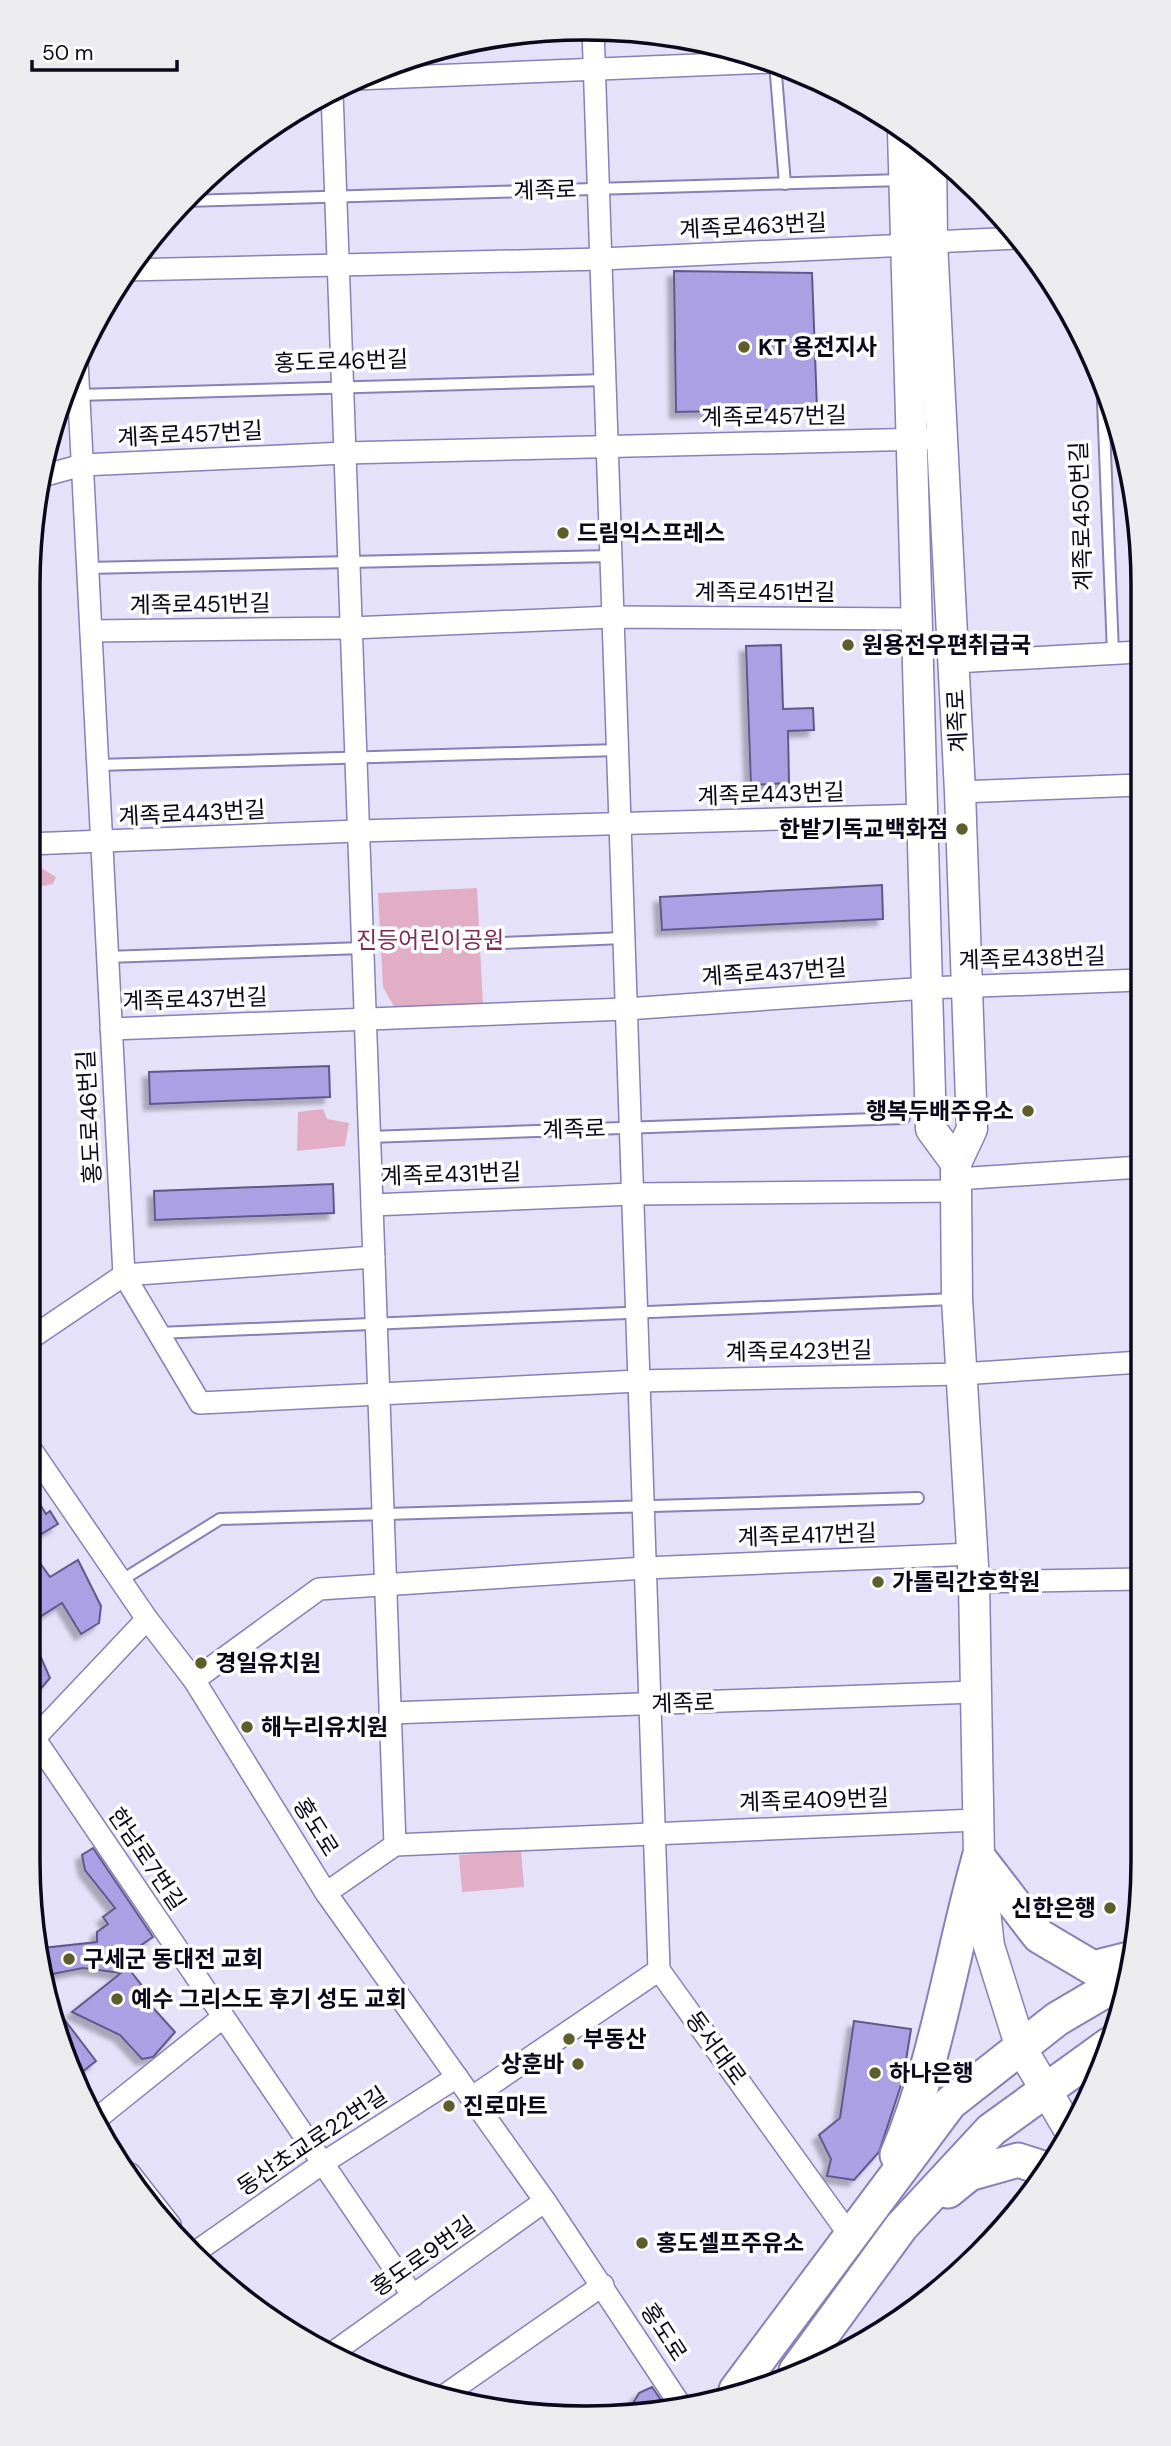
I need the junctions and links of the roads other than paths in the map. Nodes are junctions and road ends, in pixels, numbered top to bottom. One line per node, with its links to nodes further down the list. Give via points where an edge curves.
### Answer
1 (593, 40): 3 (street)
2 (745, 64): 3 (street)
3 (594, 70): 5 (street); 11 (street)
4 (775, 75): 10 (lane)
5 (388, 78)
6 (331, 103): 12 (street)
7 (905, 144): 9 (main road, 계족로)
8 (930, 163): 15 (main road, 계족로)
9 (906, 180): 10 (lane, 계족로); 15 (main road, 계족로)
10 (785, 184): 11 (lane, 계족로)
11 (598, 189): 12 (lane, 계족로); 16 (street)
12 (335, 196): 13 (lane, 계족로); 17 (street)
13 (200, 200)
14 (1005, 239): 15 (street, 계족로463번길)
15 (921, 243): 16 (street, 계족로463번길); 24 (main road, 계족로); 25 (main road, 계족로)
16 (601, 260): 17 (street, 계족로463번길); 19 (street)
17 (338, 266): 18 (street, 계족로463번길); 20 (street)
18 (142, 270)
19 (605, 380): 20 (lane, 홍도로46번길); 26 (street)
20 (342, 387): 22 (lane, 홍도로46번길); 27 (street)
21 (78, 388): 22 (street, 홍도로46번길)
22 (78, 395): 28 (street, 홍도로46번길)
23 (1104, 415): 38 (lane, 계족로450번길)
24 (942, 439): 25 (street, 계족로457번길); 39 (main road, 계족로)
25 (912, 440): 26 (street, 계족로457번길); 34 (main road, 계족로)
26 (607, 445): 27 (street, 계족로457번길); 30 (street)
27 (345, 453): 28 (street, 계족로457번길); 31 (street)
28 (82, 465): 29 (street, 계족로457번길); 32 (street, 홍도로46번길)
29 (52, 473)
30 (611, 556): 31 (lane); 33 (street)
31 (349, 563): 32 (lane); 35 (street)
32 (87, 568): 36 (street, 홍도로46번길)
33 (613, 618): 34 (street, 계족로451번길); 35 (street, 계족로451번길); 40 (street)
34 (916, 619): 45 (main road, 계족로)
35 (351, 628): 36 (street, 계족로451번길); 41 (street)
36 (91, 631): 42 (street, 홍도로46번길)
37 (1131, 652): 38 (street)
38 (1113, 653): 39 (street)
39 (954, 662): 44 (main road, 계족로)
40 (617, 750): 41 (lane); 46 (street)
41 (356, 758): 42 (lane); 47 (street)
42 (97, 765): 48 (street, 홍도로46번길)
43 (1131, 785): 44 (street)
44 (960, 792): 56 (main road, 계족로)
45 (924, 815): 46 (street, 계족로443번길); 55 (main road, 계족로)
46 (620, 825): 47 (street, 계족로443번길); 50 (street)
47 (358, 831): 48 (street, 계족로443번길); 52 (street)
48 (102, 843): 49 (street, 계족로443번길); 53 (street, 홍도로46번길)
49 (40, 844)
50 (624, 938): 51 (lane); 57 (street)
51 (501, 943)
52 (363, 948): 53 (lane); 58 (street)
53 (107, 957): 59 (street, 홍도로46번길)
54 (1131, 980): 56 (street, 계족로438번길)
55 (927, 988): 56 (street, 계족로438번길); 57 (street, 계족로437번길); 64 (main road, 계족로, via 931,1129)
56 (966, 988): 64 (main road, 계족로, via 972,1129)
57 (626, 1009): 58 (street, 계족로437번길); 61 (street)
58 (365, 1019): 59 (street, 계족로437번길); 62 (street, 계족로431번길)
59 (111, 1029): 68 (street, 홍도로46번길)
60 (904, 1118): 61 (lane, 계족로)
61 (630, 1127): 62 (lane, 계족로); 65 (street)
62 (369, 1137): 66 (street, 계족로431번길)
63 (1131, 1168): 64 (street, 계족로431번길)
64 (956, 1178): 65 (street, 계족로431번길); 69 (main road, 계족로)
65 (632, 1194): 66 (street, 계족로431번길); 70 (street)
66 (372, 1205): 67 (street)
67 (374, 1257): 68 (street); 71 (street)
68 (124, 1275): 72 (street); 73 (street, 계족로423번길)
69 (957, 1299): 70 (lane); 75 (main road, 계족로)
70 (636, 1313): 71 (lane); 76 (street)
71 (376, 1324): 73 (lane); 77 (street)
72 (40, 1332)
73 (158, 1333): 77 (street, 계족로423번길, via 200,1403)
74 (1131, 1363): 75 (street, 계족로423번길)
75 (961, 1374): 76 (street, 계족로423번길); 83 (main road, 계족로)
76 (638, 1381): 77 (street, 계족로423번길); 80 (street)
77 (379, 1393): 81 (street)
78 (40, 1462): 85 (street, 홍도로)
79 (918, 1498): 80 (lane)
80 (643, 1506): 81 (lane); 82 (street)
81 (383, 1514): 85 (lane, via 220,1519); 86 (street)
82 (645, 1568): 83 (street, 계족로417번길); 86 (street, 계족로417번길); 90 (street)
83 (973, 1568): 84 (street, 계족로417번길); 89 (main road, 계족로)
84 (1131, 1578)
85 (122, 1580): 87 (street, 홍도로)
86 (386, 1585): 88 (street, 계족로417번길, via 319,1589); 91 (street)
87 (147, 1619): 88 (street, 홍도로); 92 (street)
88 (194, 1680): 98 (street, 홍도로)
89 (975, 1692): 90 (street, 계족로); 94 (main road, 계족로)
90 (649, 1704): 91 (street, 계족로); 95 (street)
91 (390, 1713): 96 (street)
92 (40, 1727)
93 (40, 1752): 102 (street, 한남로7번길)
94 (976, 1820): 95 (street, 계족로409번길); 97 (main road, 계족로)
95 (653, 1833): 96 (street, 계족로409번길); 100 (street)
96 (395, 1845): 98 (street)
97 (979, 1858): 99 (main road, via 1039,1936 1094,1968); 103 (main road, 계족로, via 989,1946); 112 (main road, via 931,2056 911,2122)
98 (326, 1893): 105 (street, 홍도로)
99 (1121, 1961)
100 (659, 1970): 107 (street); 115 (street, 동서대로)
101 (1116, 1984): 103 (main road, via 1057,2019)
102 (222, 2018): 108 (street); 110 (street, 한남로7번길)
103 (1021, 2048): 106 (main road, 계족로); 112 (main road, via 950,2104)
104 (1095, 2055): 106 (main road)
105 (457, 2077): 107 (street, 홍도로); 110 (street, 동산초교로22번길)
106 (1046, 2089): 109 (main road, 계족로); 114 (main road, via 991,2130)
107 (471, 2098): 113 (street, 홍도로)
108 (103, 2115)
109 (1064, 2121)
110 (323, 2163): 116 (street, 동산초교로22번길); 118 (street, 한남로7번길)
111 (1037, 2166): 114 (main road, via 1018,2160 970,2174)
112 (878, 2200): 115 (main road)
113 (545, 2201): 117 (street, 홍도로); 118 (street, 홍도로9번길)
114 (901, 2227): 120 (main road)
115 (851, 2237): 121 (main road)
116 (201, 2247)
117 (603, 2285): 122 (street); 123 (street, 홍도로)
118 (413, 2296): 119 (street, 홍도로9번길)
119 (340, 2348)
120 (804, 2360)
121 (741, 2383)
122 (453, 2389)
123 (676, 2398)

